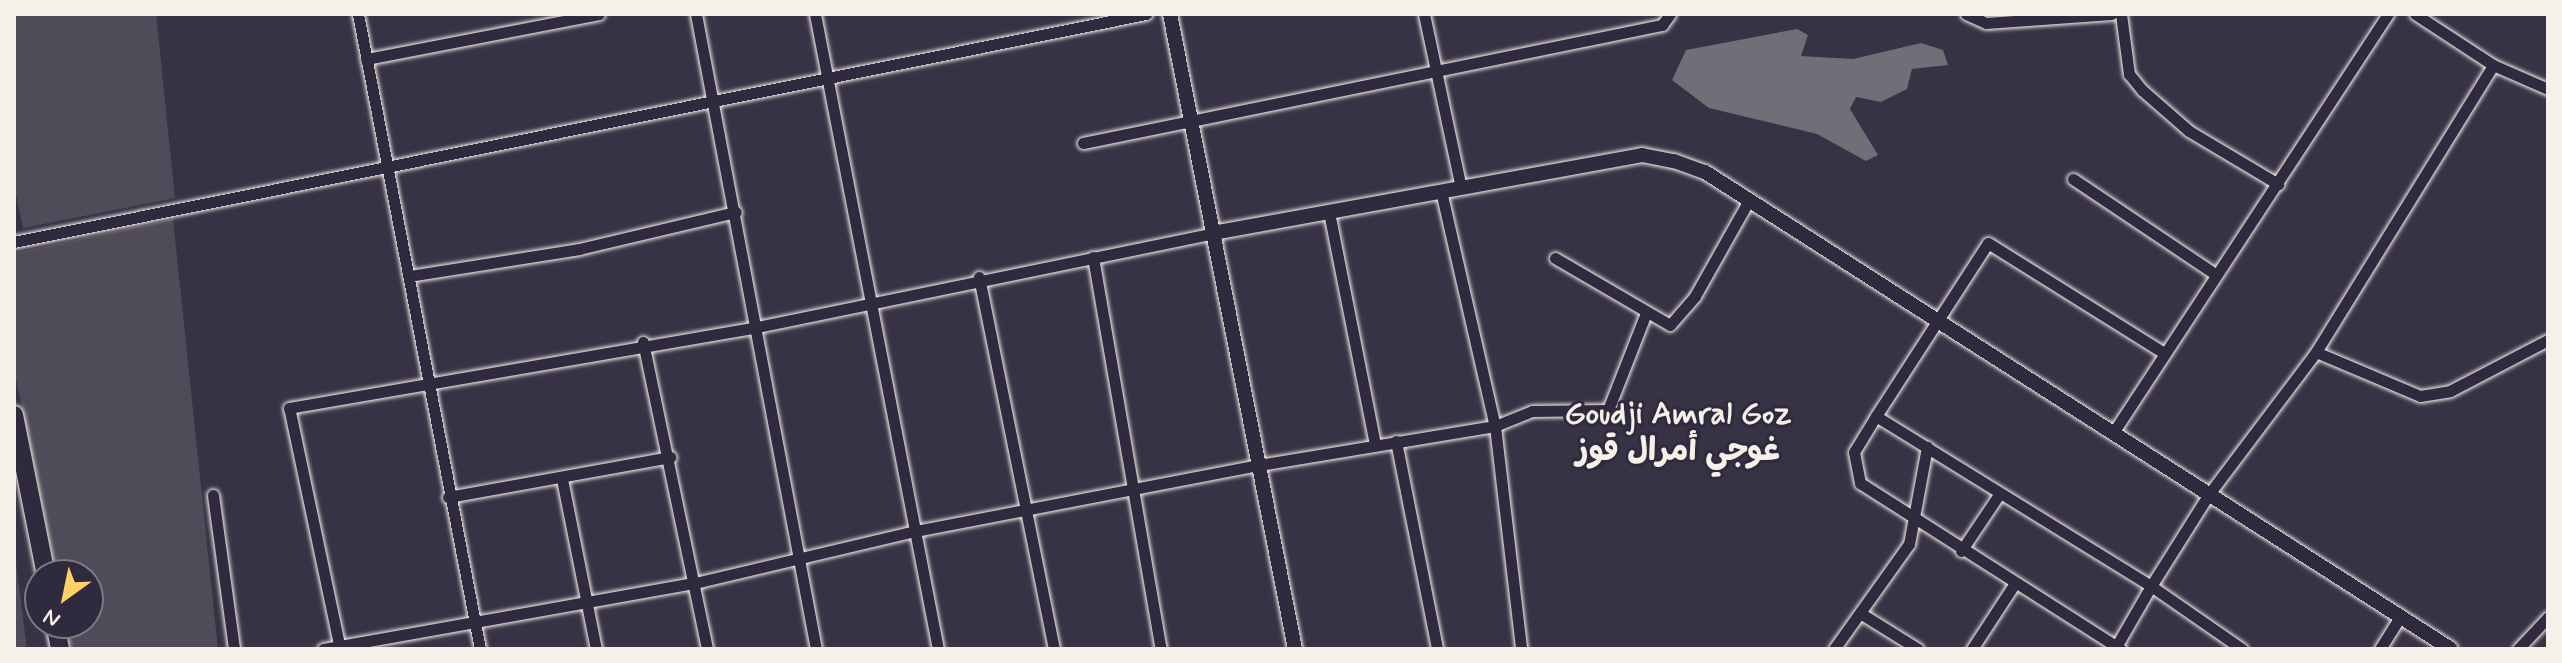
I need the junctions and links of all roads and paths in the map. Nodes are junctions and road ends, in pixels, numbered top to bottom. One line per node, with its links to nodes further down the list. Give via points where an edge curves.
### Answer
1 (358, 14): 14 (street)
2 (599, 14): 14 (street)
3 (696, 14): 19 (street)
4 (815, 14): 17 (street)
5 (1146, 14): 17 (street)
6 (1170, 14): 20 (street)
7 (1424, 14): 16 (street)
8 (1670, 14): 16 (street, via 1662,25)
9 (1966, 14): 10 (street, via 1977,23)
10 (2112, 14)
11 (2121, 14): 24 (street, via 2129,74 2142,90 2189,131)
12 (2388, 14): 24 (street)
13 (2415, 14): 15 (street)
14 (366, 59): 22 (street)
15 (2493, 65): 18 (street); 43 (street)
16 (1435, 67): 20 (street); 25 (street)
17 (828, 77): 19 (street); 37 (street)
18 (2548, 89)
19 (714, 99): 22 (street); 28 (street)
20 (1189, 120): 21 (street); 30 (street)
21 (1083, 143)
22 (387, 164): 31 (street); 35 (street)
23 (2073, 179): 34 (street)
24 (2278, 184): 34 (street)
25 (1461, 188): 26 (street); 27 (street, via 1642,155 1705,172)
26 (1441, 191): 29 (street); 48 (street)
27 (1749, 200): 38 (street, via 1677,322); 39 (street)
28 (736, 212): 35 (street, via 579,249); 40 (street)
29 (1329, 212): 30 (street); 51 (street)
30 (1213, 233): 32 (street); 55 (street)
31 (14, 242)
32 (1093, 257): 36 (street); 57 (street)
33 (1555, 258): 38 (street)
34 (2215, 274): 44 (street)
35 (409, 276): 45 (street)
36 (979, 277): 37 (street); 62 (street)
37 (869, 299): 40 (street); 64 (street)
38 (1646, 313): 48 (street, via 1616,405 1560,406)
39 (1936, 320): 44 (street, via 1988,243); 47 (street); 49 (street)
40 (757, 327): 42 (street); 67 (street)
41 (2548, 340): 43 (street, via 2450,391 2420,396)
42 (643, 342): 45 (street); 53 (street)
43 (2316, 352): 58 (street)
44 (2164, 353): 49 (street)
45 (427, 383): 61 (street); 76 (street, via 289,408)
46 (14, 415): 54 (highway)
47 (1876, 416): 52 (street); 63 (street, via 1853,469 1860,483)
48 (1495, 426): 50 (street); 89 (street)
49 (2113, 433): 58 (street)
50 (1396, 441): 51 (street); 88 (street)
51 (1375, 445): 55 (street)
52 (1927, 447): 60 (street); 63 (street)
53 (670, 457): 56 (street); 68 (street)
54 (19, 460): 66 (highway)
55 (1259, 465): 57 (street); 87 (street)
56 (562, 479): 61 (street); 71 (street)
57 (1134, 490): 62 (street); 86 (street)
58 (2209, 494): 70 (street); 73 (street)
59 (213, 495): 78 (street)
60 (1998, 496): 65 (street); 70 (street)
61 (448, 497): 75 (street)
62 (1025, 511): 64 (street); 85 (street)
63 (1914, 522): 65 (street); 72 (street, via 1909,544)
64 (915, 531): 67 (street); 84 (street)
65 (1961, 551): 69 (street)
66 (42, 559)
67 (798, 562): 68 (street); 83 (street)
68 (695, 583): 71 (street); 82 (street)
69 (2015, 583): 77 (street); 92 (street)
70 (2151, 586): 77 (street); 93 (street)
71 (587, 603): 75 (street); 81 (street)
72 (1860, 613): 90 (street); 91 (street)
73 (2400, 617): 94 (street); 95 (street)
74 (2548, 617): 96 (street)
75 (475, 621): 76 (street); 80 (street)
76 (340, 647): 79 (street)
77 (2119, 647)
78 (234, 649)
79 (323, 649)
80 (480, 649)
81 (596, 649)
82 (707, 649)
83 (816, 649)
84 (938, 649)
85 (1054, 649)
86 (1161, 649)
87 (1295, 649)
88 (1437, 649)
89 (1521, 649)
90 (1834, 649)
91 (1918, 649)
92 (1972, 649)
93 (2242, 649)
94 (2380, 649)
95 (2451, 649)
96 (2518, 649)

